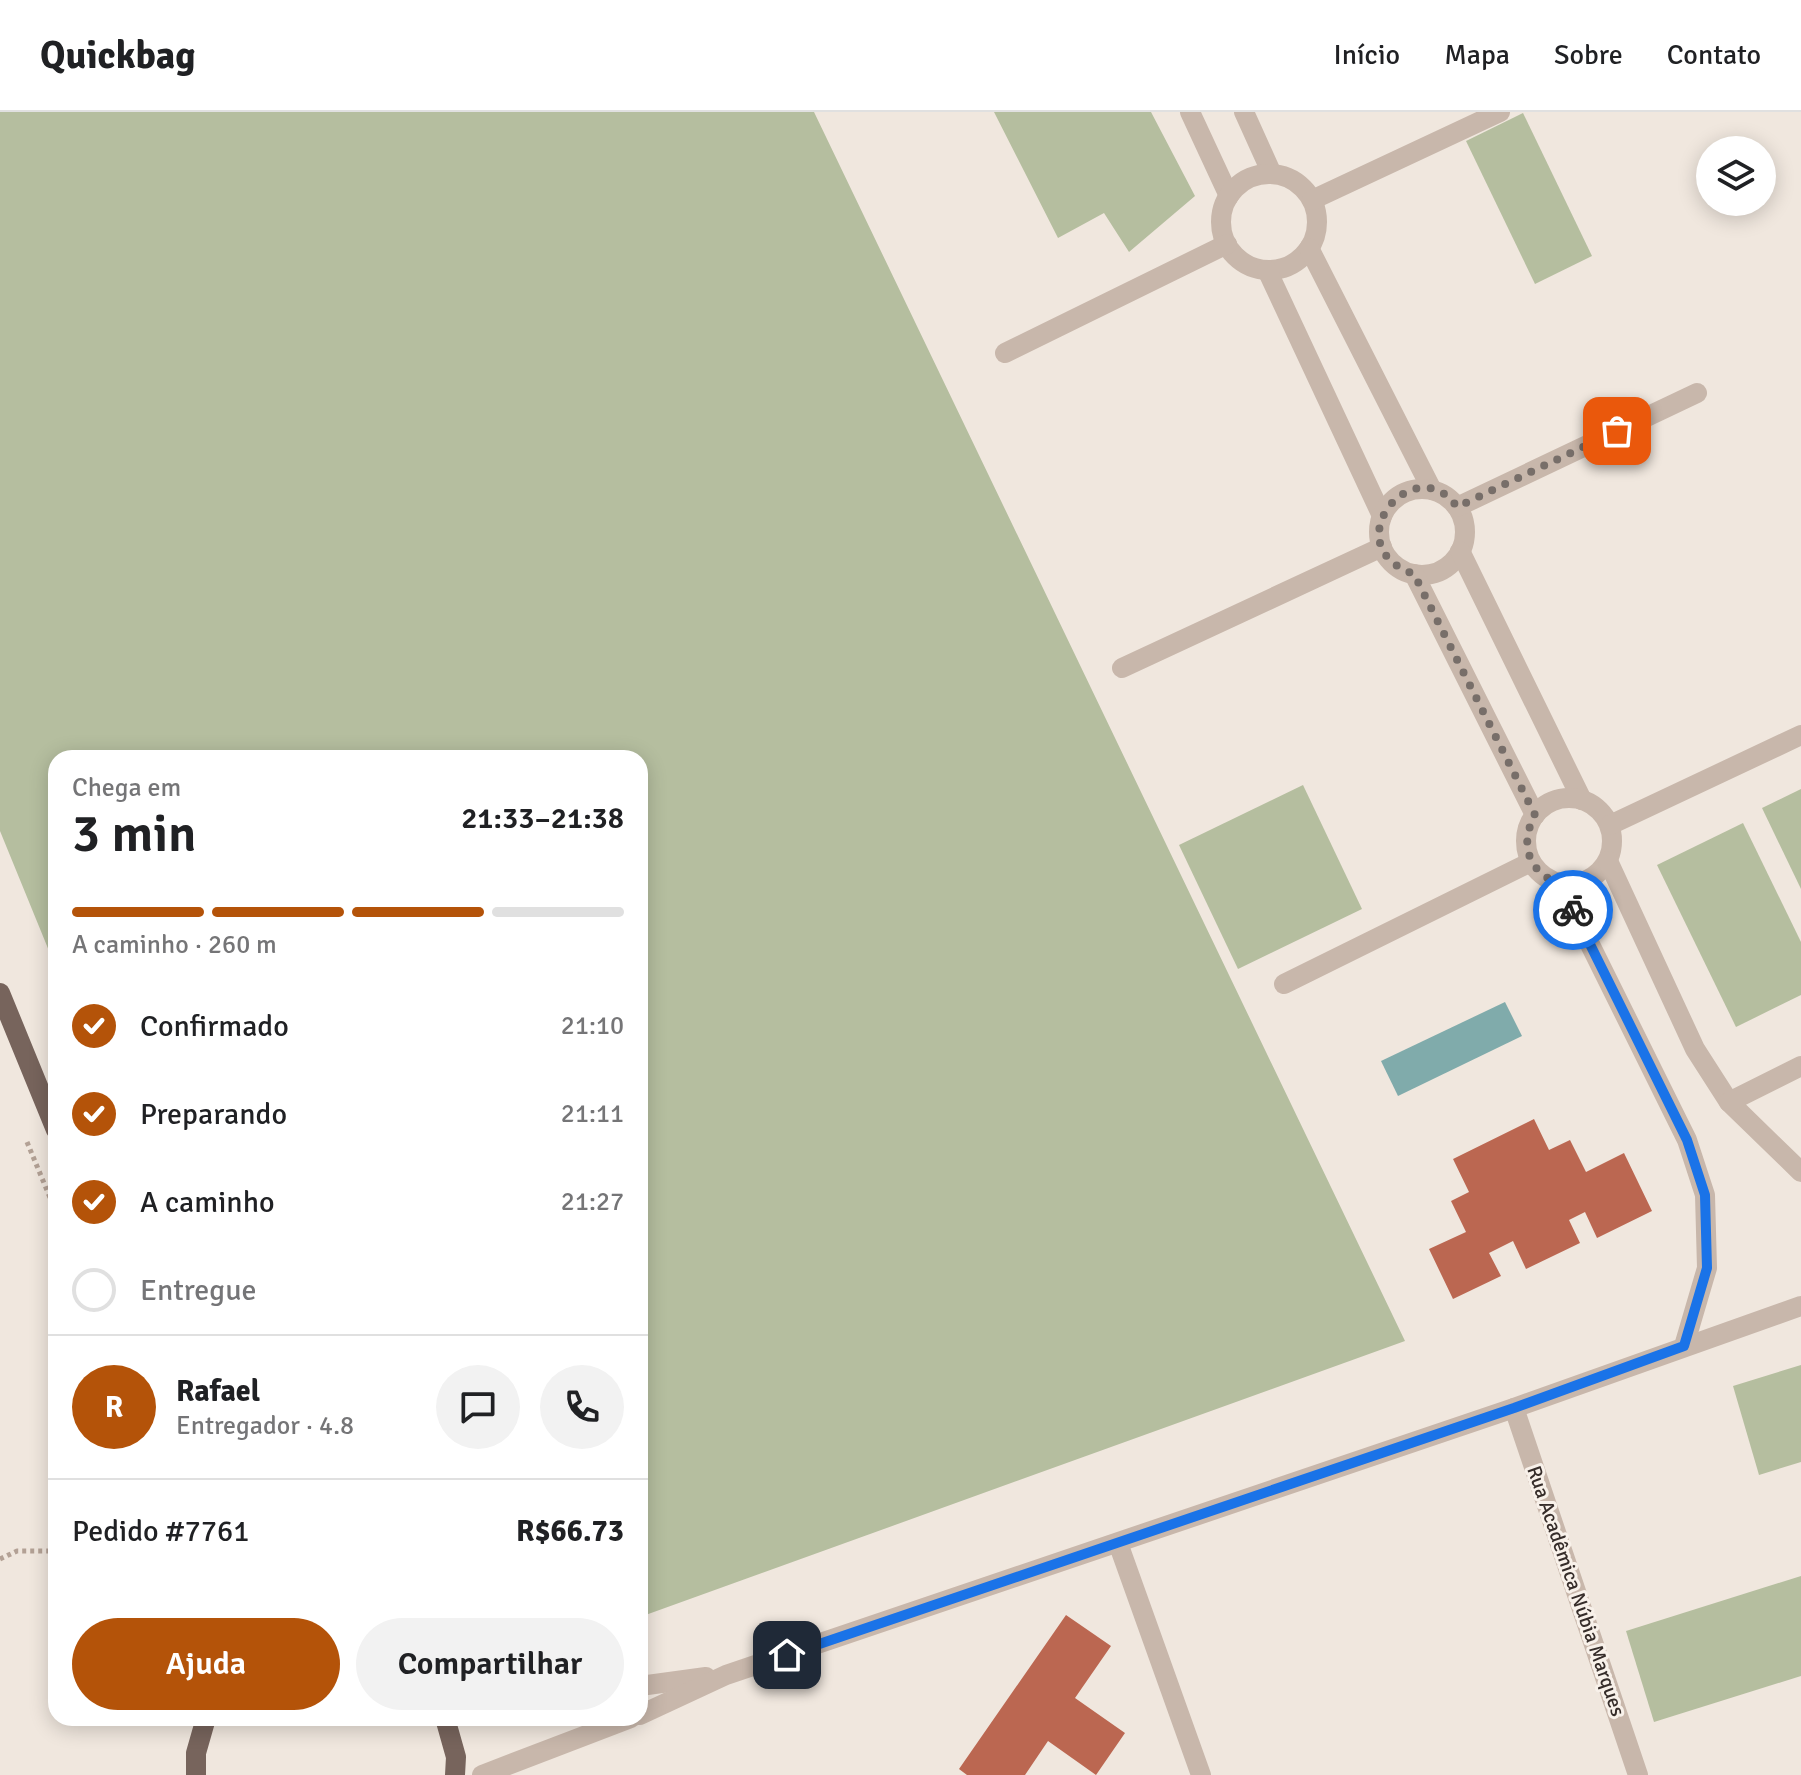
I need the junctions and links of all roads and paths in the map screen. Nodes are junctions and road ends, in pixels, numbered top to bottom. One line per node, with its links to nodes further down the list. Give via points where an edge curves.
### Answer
1 (1190, 112): 5 (street)
2 (1244, 112): 4 (street)
3 (1500, 112): 6 (street)
4 (1272, 174): 5 (street, via 1247,179); 6 (street, via 1302,186)
5 (1229, 196): 7 (street, via 1222,228)
6 (1312, 200): 8 (street, via 1317,224)
7 (1227, 244): 9 (street, via 1237,257); 10 (street)
8 (1309, 248): 9 (street, via 1298,260); 12 (street)
9 (1267, 270): 14 (street)
10 (1005, 353)
11 (1697, 393): 13 (street)
12 (1432, 490): 13 (street); 14 (street, via 1420,488 1396,497)
13 (1457, 507): 16 (street, via 1464,528)
14 (1382, 516): 15 (street)
15 (1382, 547): 17 (street, via 1393,564); 18 (street)
16 (1460, 551): 17 (street, via 1441,570); 20 (street)
17 (1414, 574): 21 (street)
18 (1122, 668)
19 (1801, 735): 22 (street)
20 (1582, 800): 21 (street, via 1556,800); 22 (street)
21 (1535, 815): 24 (street, via 1526,837)
22 (1610, 825): 23 (street)
23 (1608, 861): 25 (street, via 1588,881); 29 (street, via 1695,1049)
24 (1531, 862): 25 (street); 26 (street)
25 (1560, 884): 33 (street, via 1687,1140 1705,1195 1707,1268)
26 (1284, 984)
27 (0, 993): 30 (main road)
28 (1801, 1066): 29 (street)
29 (1729, 1102): 31 (street)
30 (48, 1110)
31 (1801, 1172)
32 (1801, 1306): 33 (street)
33 (1684, 1346): 34 (street)
34 (1514, 1408): 35 (street); 48 (street, Rua Acadêmica Núbia Marques)
35 (1118, 1543): 38 (street); 47 (street)
36 (48, 1551): 37 (path, via 17,1551)
37 (0, 1559)
38 (726, 1675): 39 (street); 40 (street)
39 (648, 1685)
40 (648, 1711)
41 (204, 1726): 44 (main road)
42 (447, 1726): 45 (main road)
43 (610, 1726): 46 (street)
44 (196, 1775)
45 (455, 1775)
46 (482, 1775)
47 (1201, 1775)
48 (1638, 1775)

